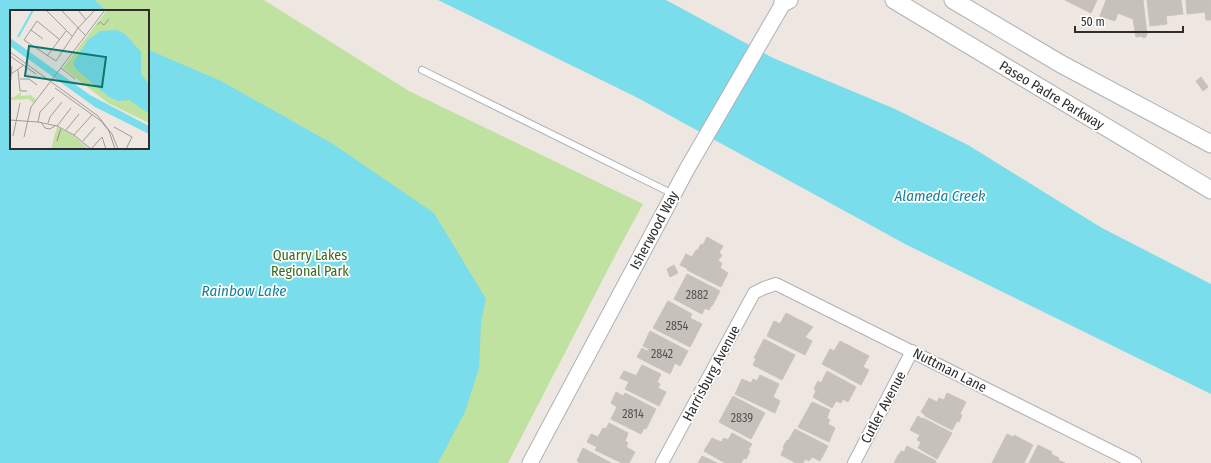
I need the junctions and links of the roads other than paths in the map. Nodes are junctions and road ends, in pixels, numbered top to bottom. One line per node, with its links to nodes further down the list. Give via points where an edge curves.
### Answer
1 (894, 0): 6 (main road, Paseo Padre Parkway)
2 (953, 0): 5 (main road, via 1061,64)
3 (784, 2): 7 (street, Isherwood Way)
4 (422, 70): 7 (lane)
5 (1211, 144)
6 (1211, 190)
7 (673, 194): 10 (street, Isherwood Way)
8 (764, 288): 9 (street, Nuttman Lane, via 776,284); 11 (street, Harrisburg Avenue, via 754,293)
9 (912, 351): 12 (street, Cutler Avenue); 13 (street, Nuttman Lane)
10 (530, 463)
11 (662, 463)
12 (854, 463)
13 (1135, 463)

